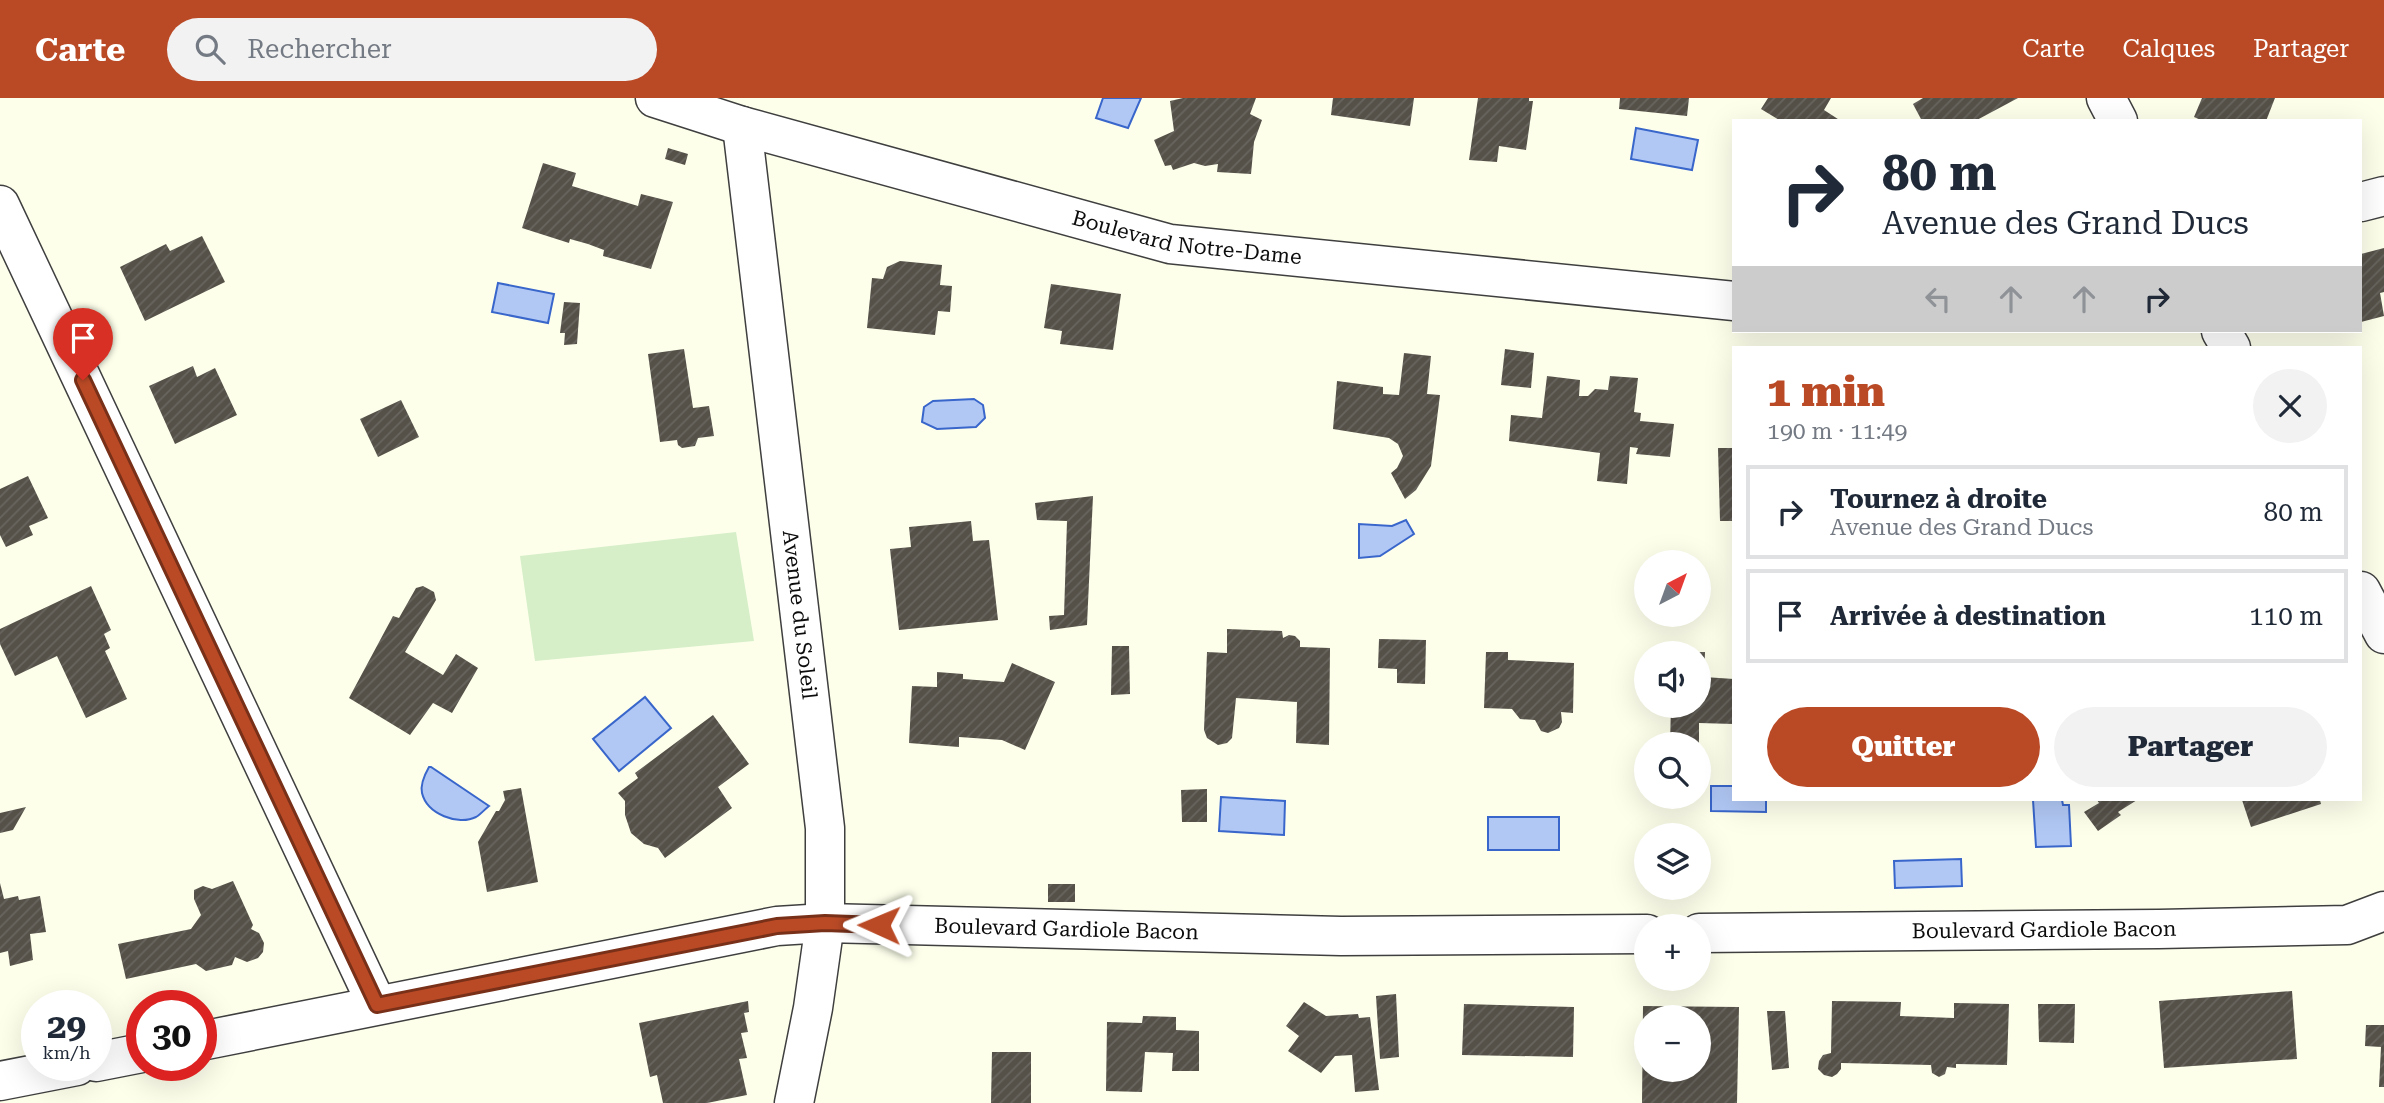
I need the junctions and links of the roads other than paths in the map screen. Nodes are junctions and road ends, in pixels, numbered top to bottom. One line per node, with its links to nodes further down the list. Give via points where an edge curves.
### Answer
1 (655, 98): 4 (street, Boulevard Notre-Dame)
2 (2106, 98): 3 (street)
3 (2117, 119)
4 (742, 126): 8 (street, Boulevard Notre-Dame, via 1170,244); 12 (street, Avenue du Soleil, via 825,828)
5 (2384, 196): 6 (street)
6 (2362, 202)
7 (0, 205): 15 (street)
8 (1732, 301)
9 (2362, 593): 10 (street)
10 (2384, 634)
11 (2384, 911): 13 (street, Boulevard Gardiole Bacon, via 2347,925)
12 (825, 923): 14 (street, Boulevard Gardiole Bacon, via 1341,936); 15 (street, Boulevard Gardiole Bacon, via 777,926); 19 (street, Avenue du Soleil)
13 (1711, 933)
14 (1634, 934)
15 (377, 1005): 16 (street, Boulevard Gardiole Bacon)
16 (217, 1038)
17 (21, 1077): 18 (street)
18 (0, 1081)
19 (794, 1103)

